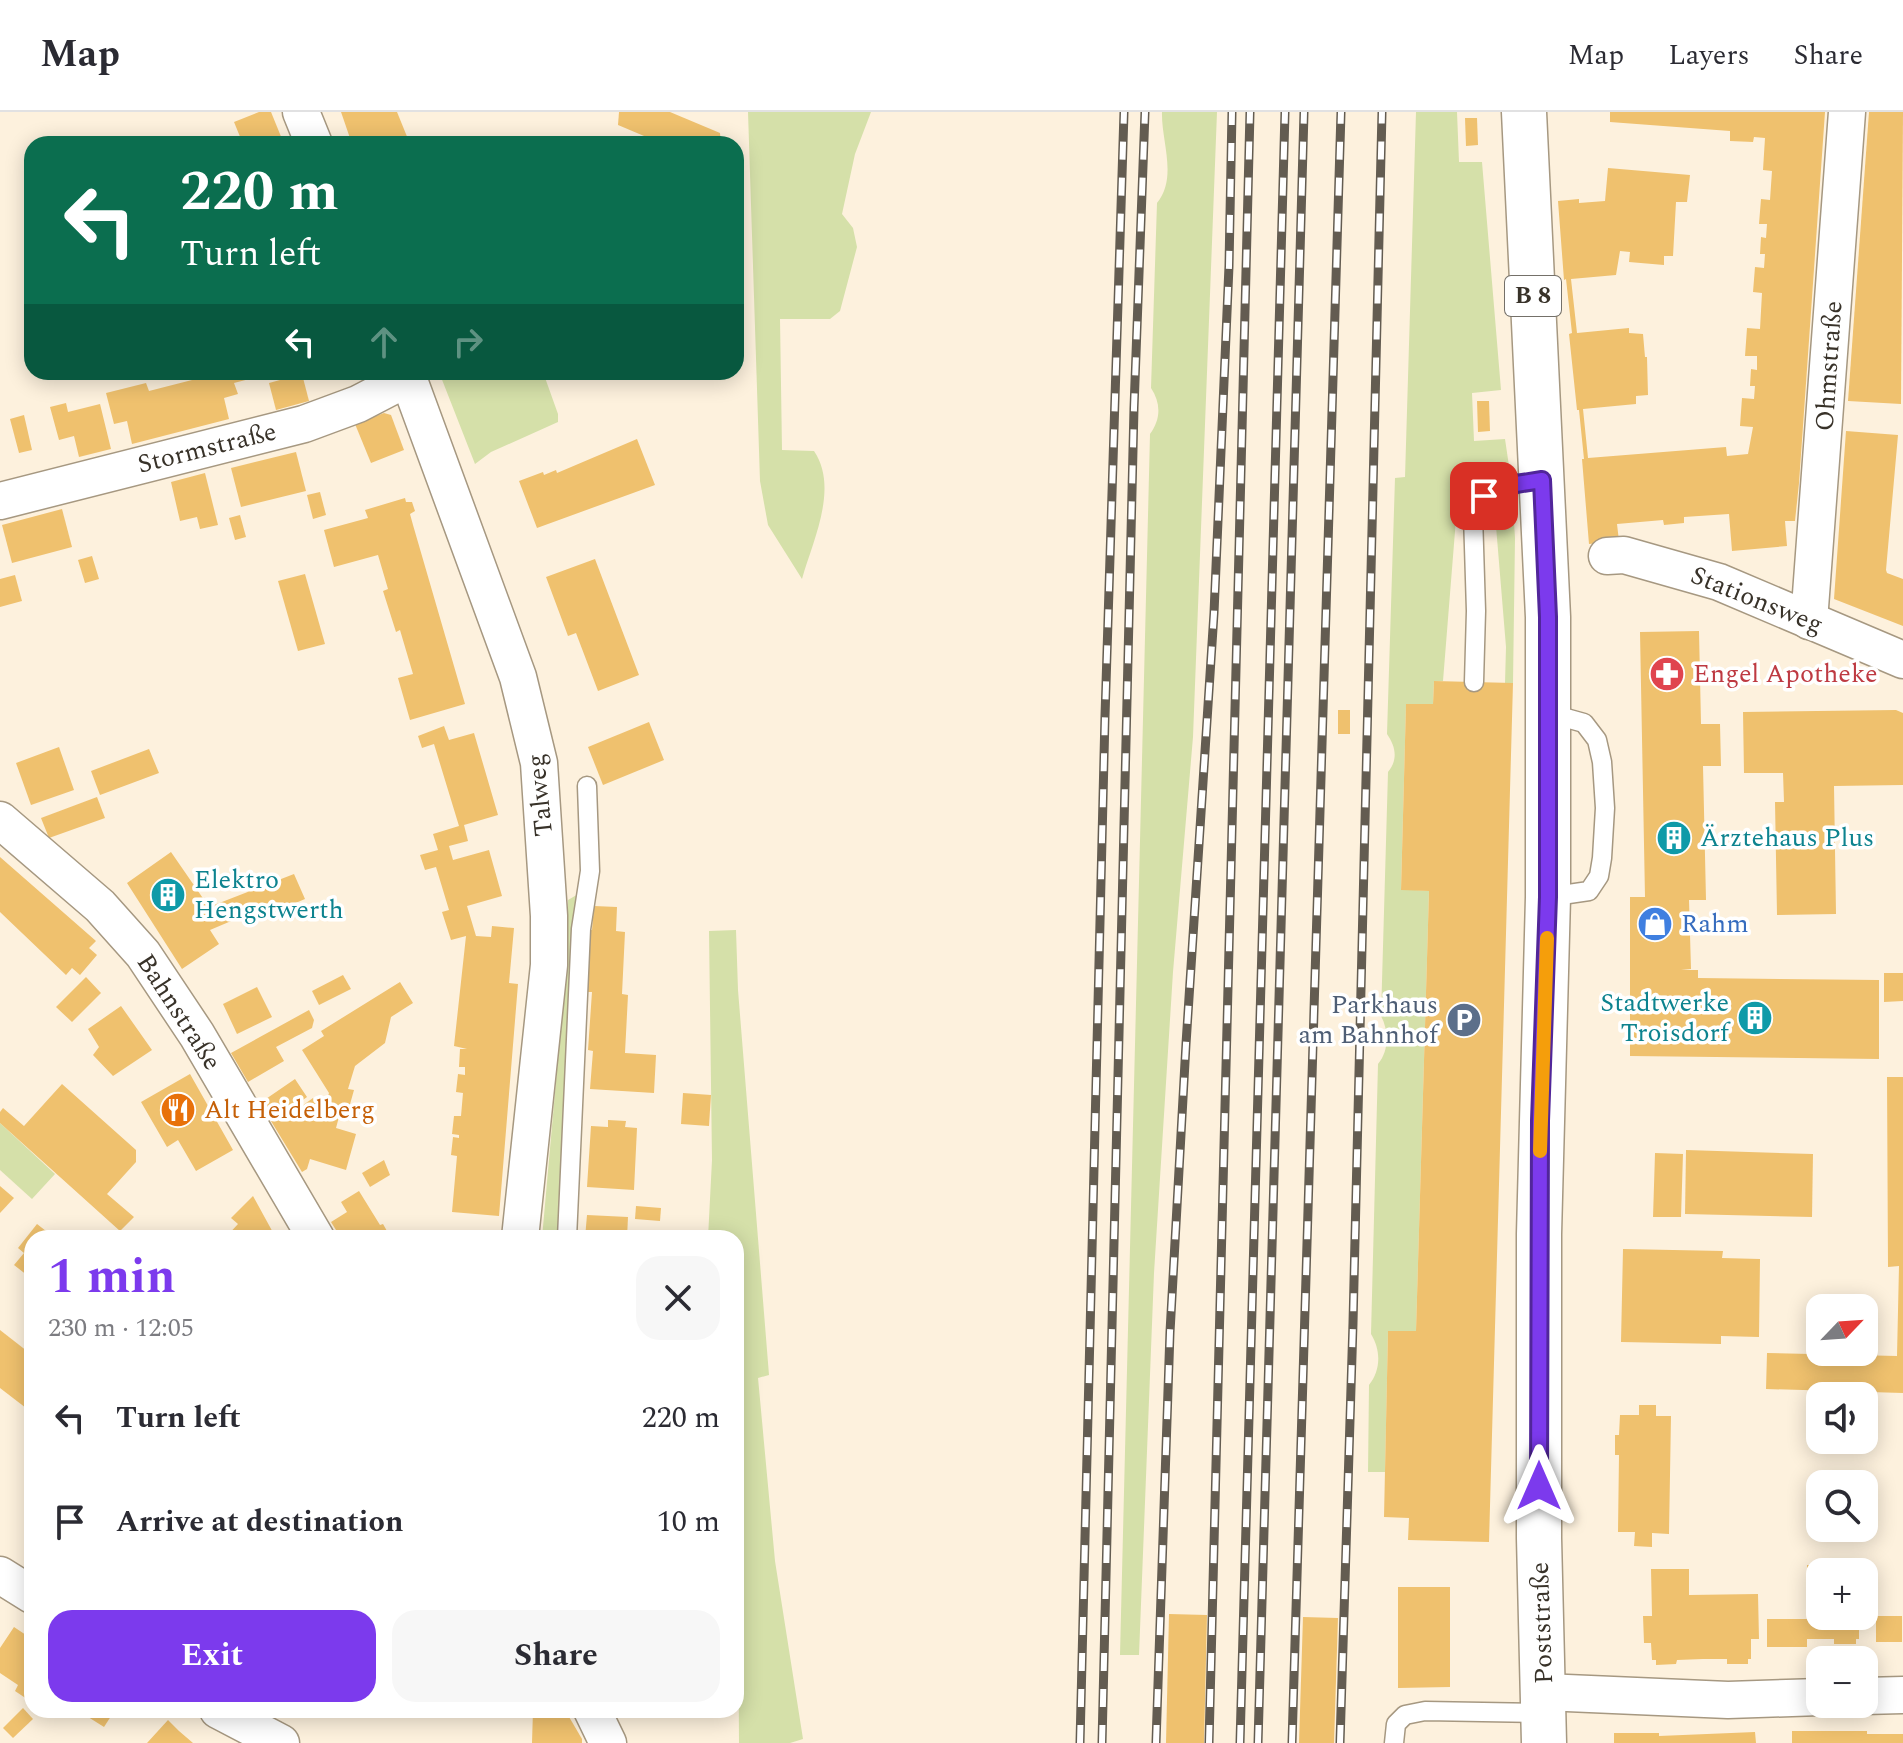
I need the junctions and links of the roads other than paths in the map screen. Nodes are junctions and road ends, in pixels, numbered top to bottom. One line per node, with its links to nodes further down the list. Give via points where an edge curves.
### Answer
1 (301, 112): 4 (street)
2 (1524, 112): 7 (main road, Poststraße / B 8)
3 (1847, 112): 10 (street, Ohmstraße)
4 (311, 136)
5 (399, 380): 8 (street, Stormstraße, via 358,404 304,424)
6 (409, 380): 16 (street, Talweg, via 518,677 539,763 549,965)
7 (1542, 480): 12 (lane, via 1484,496 1473,515); 23 (main road, Poststraße / B 8, via 1548,617 1548,897 1539,1234)
8 (0, 501)
9 (1607, 556): 10 (street, Stationsweg, via 1675,567)
10 (1809, 621): 11 (street, Stationsweg)
11 (1903, 660)
12 (1474, 682)
13 (587, 786): 17 (lane, Talweg, via 590,871 581,929)
14 (0, 820): 15 (street, Bahnstraße, via 100,906 143,954)
15 (311, 1230)
16 (521, 1230)
17 (567, 1230)
18 (0, 1575): 19 (street)
19 (24, 1590)
20 (1903, 1695): 21 (street)
21 (1878, 1696)
22 (1806, 1697): 23 (street)
23 (1544, 1716): 28 (lane, via 1425,1711 1405,1715 1396,1724)
24 (233, 1718): 26 (street)
25 (596, 1718): 27 (street)
26 (281, 1743)
27 (608, 1743)
28 (1394, 1743)

